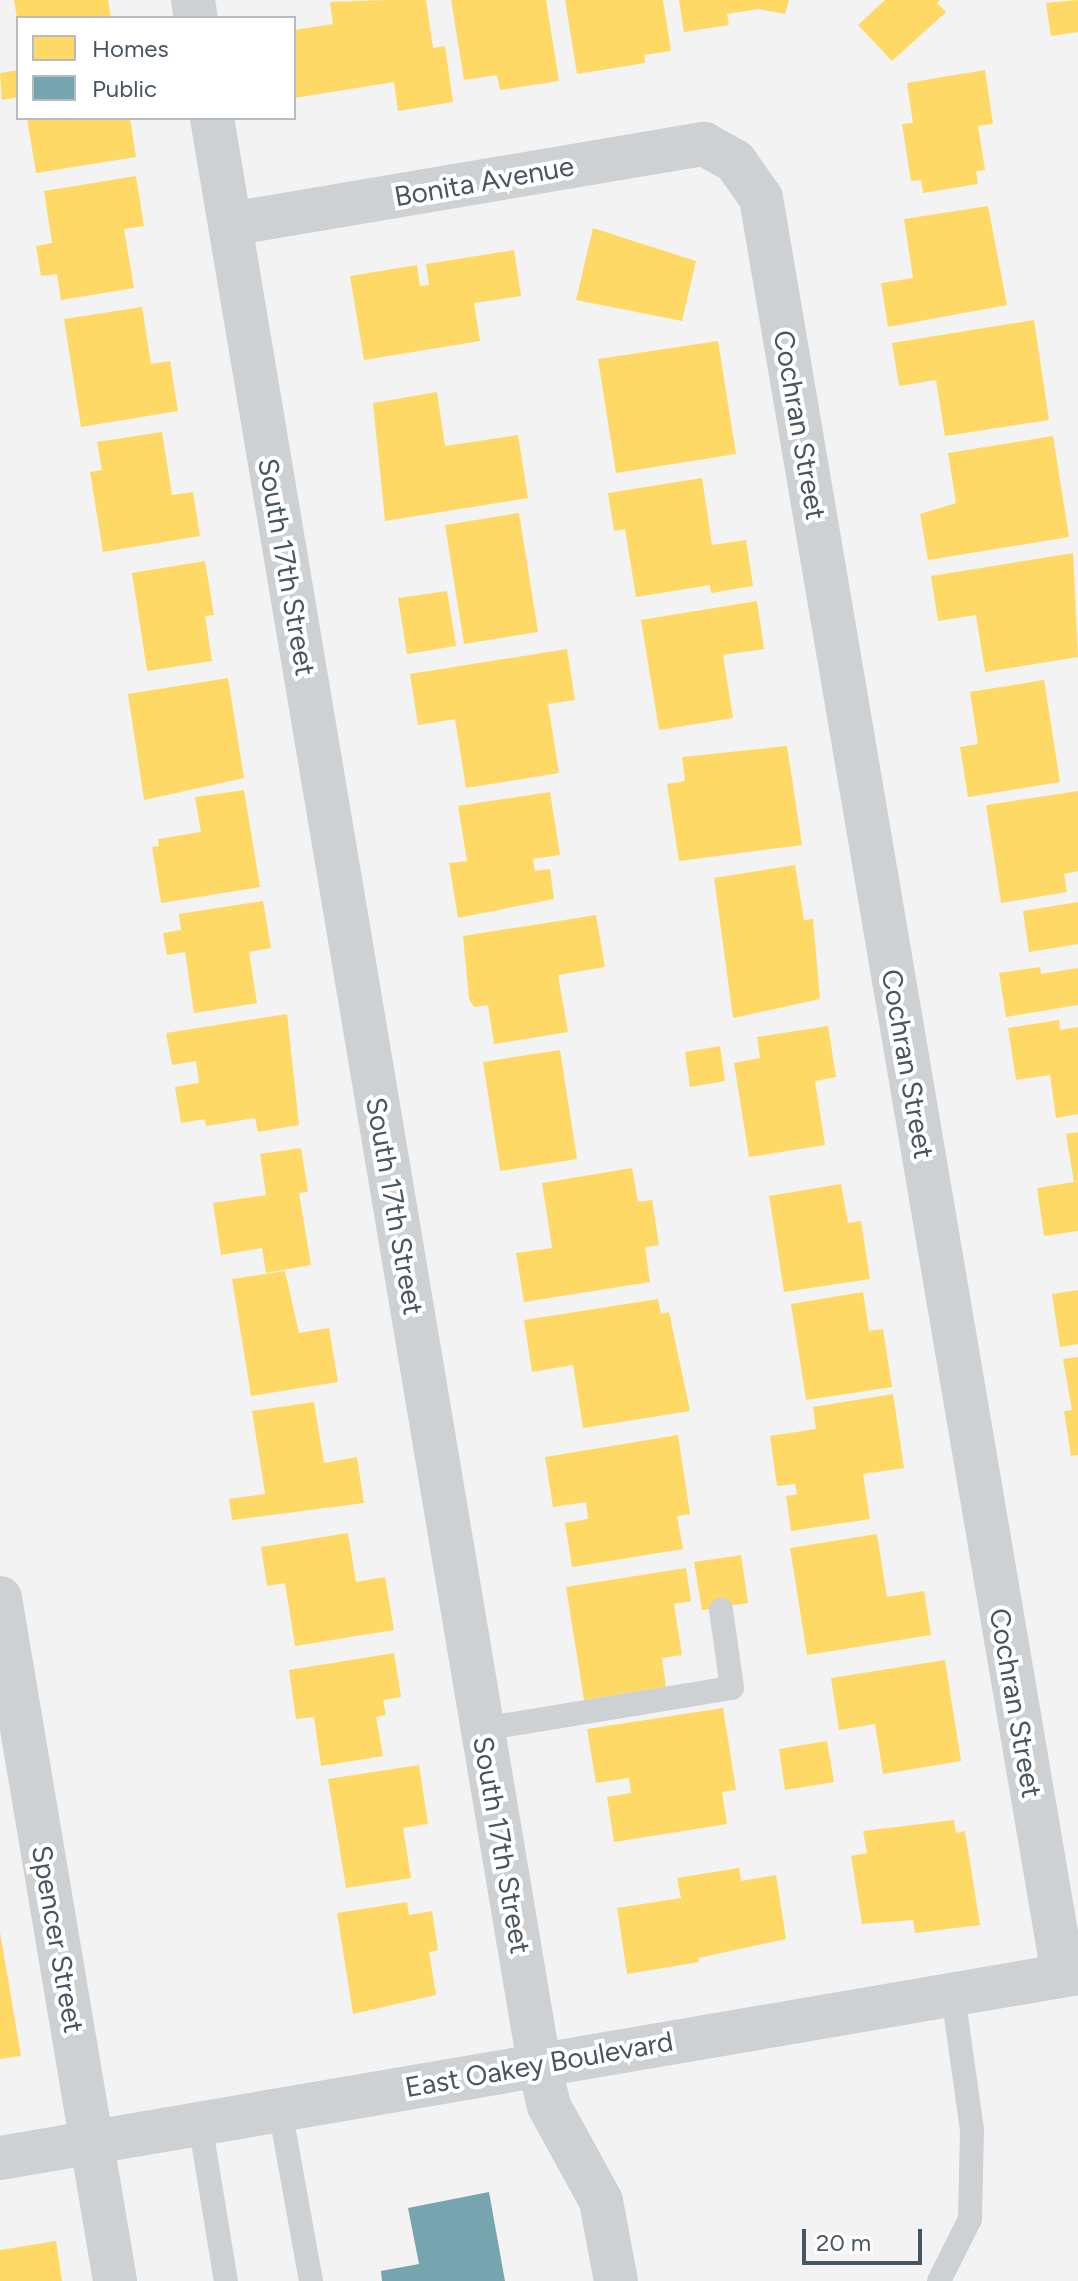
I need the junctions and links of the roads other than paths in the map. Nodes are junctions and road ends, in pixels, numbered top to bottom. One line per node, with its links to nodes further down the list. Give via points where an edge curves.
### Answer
1 (212, 120): 3 (street, South 17th Street)
2 (735, 161): 3 (street, Bonita Avenue, via 704,144); 8 (street, Cochran Street, via 761,198)
3 (230, 224): 7 (street, South 17th Street)
4 (0, 1598): 6 (street, Spencer Street)
5 (721, 1610): 7 (lane, via 732,1688)
6 (5, 1658): 13 (street, Spencer Street)
7 (483, 1729): 10 (street, South 17th Street)
8 (1070, 1974): 9 (street, East Oakey Boulevard)
9 (953, 1994): 10 (street, East Oakey Boulevard); 19 (lane, via 972,2130 970,2219)
10 (539, 2064): 11 (street, East Oakey Boulevard); 18 (street, South 17th Street, via 549,2106 601,2201)
11 (280, 2109): 12 (street, East Oakey Boulevard); 17 (lane)
12 (200, 2123): 13 (street, East Oakey Boulevard); 16 (lane)
13 (92, 2142): 14 (street, East Oakey Boulevard); 15 (street, Spencer Street)
14 (0, 2158)
15 (115, 2281)
16 (226, 2281)
17 (311, 2281)
18 (616, 2281)
19 (939, 2281)

